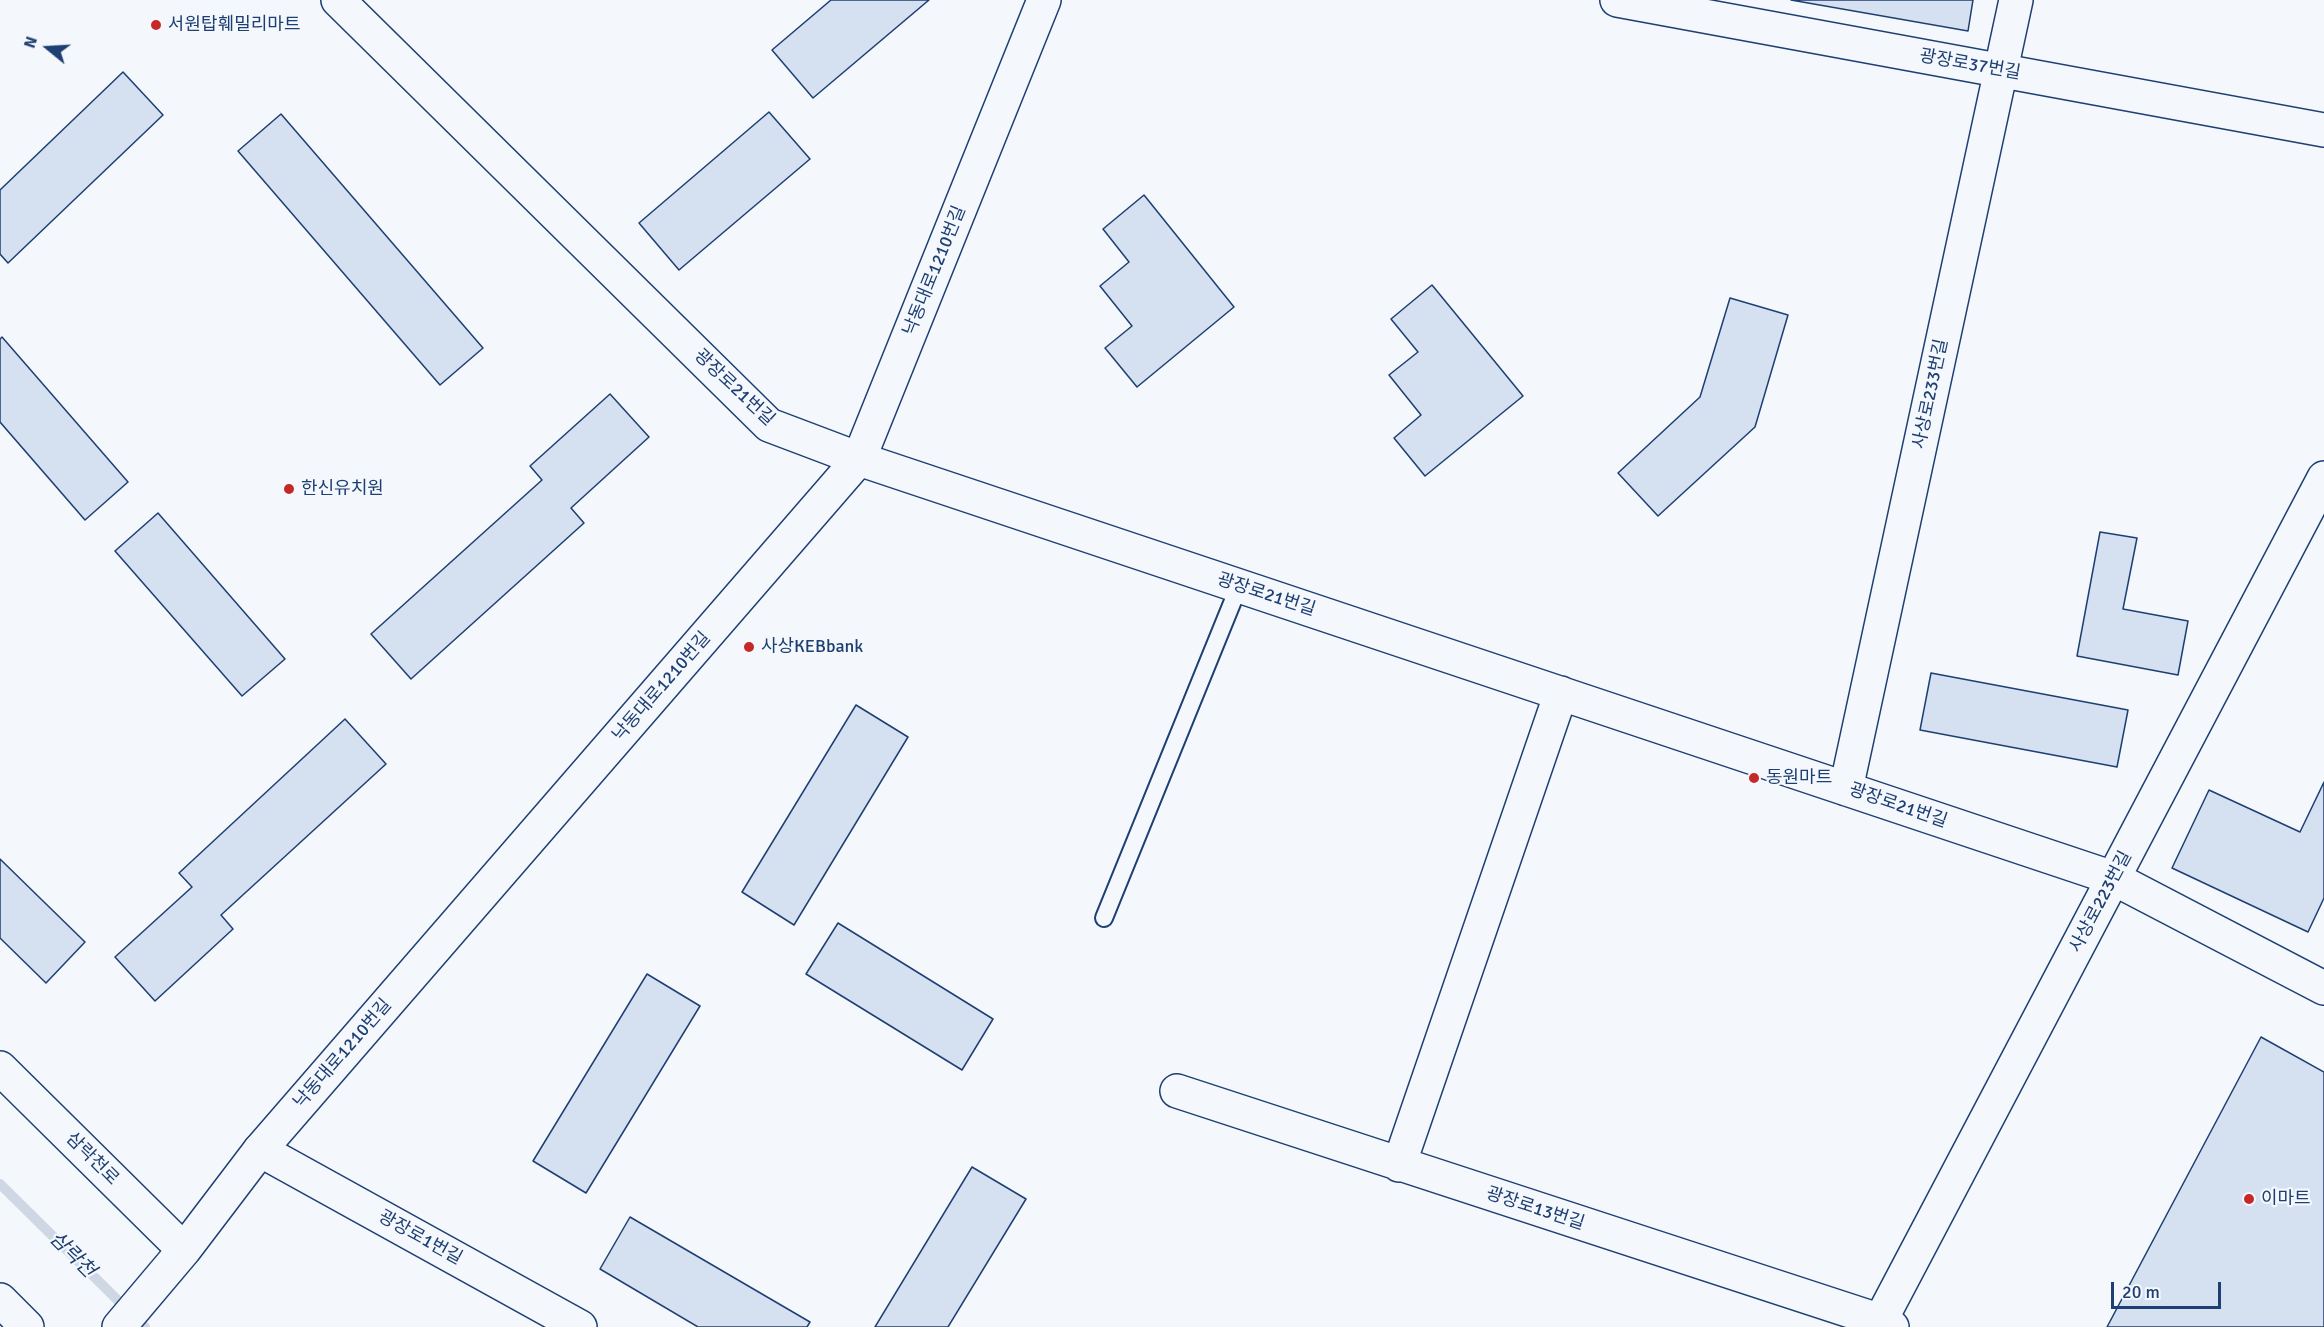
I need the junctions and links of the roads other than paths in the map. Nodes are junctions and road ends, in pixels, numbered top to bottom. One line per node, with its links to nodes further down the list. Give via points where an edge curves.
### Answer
1 (338, 0): 7 (street, 광장로21번길, via 769,425)
2 (1044, 0): 7 (street, 낙동대로1210번길)
3 (1617, 0): 5 (street, 광장로37번길)
4 (2016, 0): 5 (street, 사상로233번길)
5 (2001, 70): 6 (street, 광장로37번길); 11 (street, 사상로233번길)
6 (2324, 130)
7 (859, 459): 9 (street, 광장로21번길); 17 (street, 낙동대로1210번길)
8 (2324, 478): 12 (street, 사상로223번길)
9 (1239, 586): 10 (street, 광장로21번길); 13 (lane)
10 (1561, 693): 11 (street, 광장로21번길); 18 (street)
11 (1846, 789): 12 (street, 광장로21번길)
12 (2113, 878): 14 (street, 광장로21번길); 21 (street, 사상로223번길)
13 (1104, 918)
14 (2324, 988)
15 (0, 1068): 19 (street, 삼락천로)
16 (1177, 1091): 18 (street, 광장로13번길)
17 (260, 1150): 19 (street, 낙동대로1210번길); 24 (street, 광장로1번길)
18 (1400, 1165): 21 (street, 광장로13번길)
19 (184, 1250): 23 (street, 낙동대로1210번길)
20 (0, 1300): 22 (street)
21 (1883, 1325)
22 (27, 1327)
23 (119, 1327)
24 (580, 1327)

